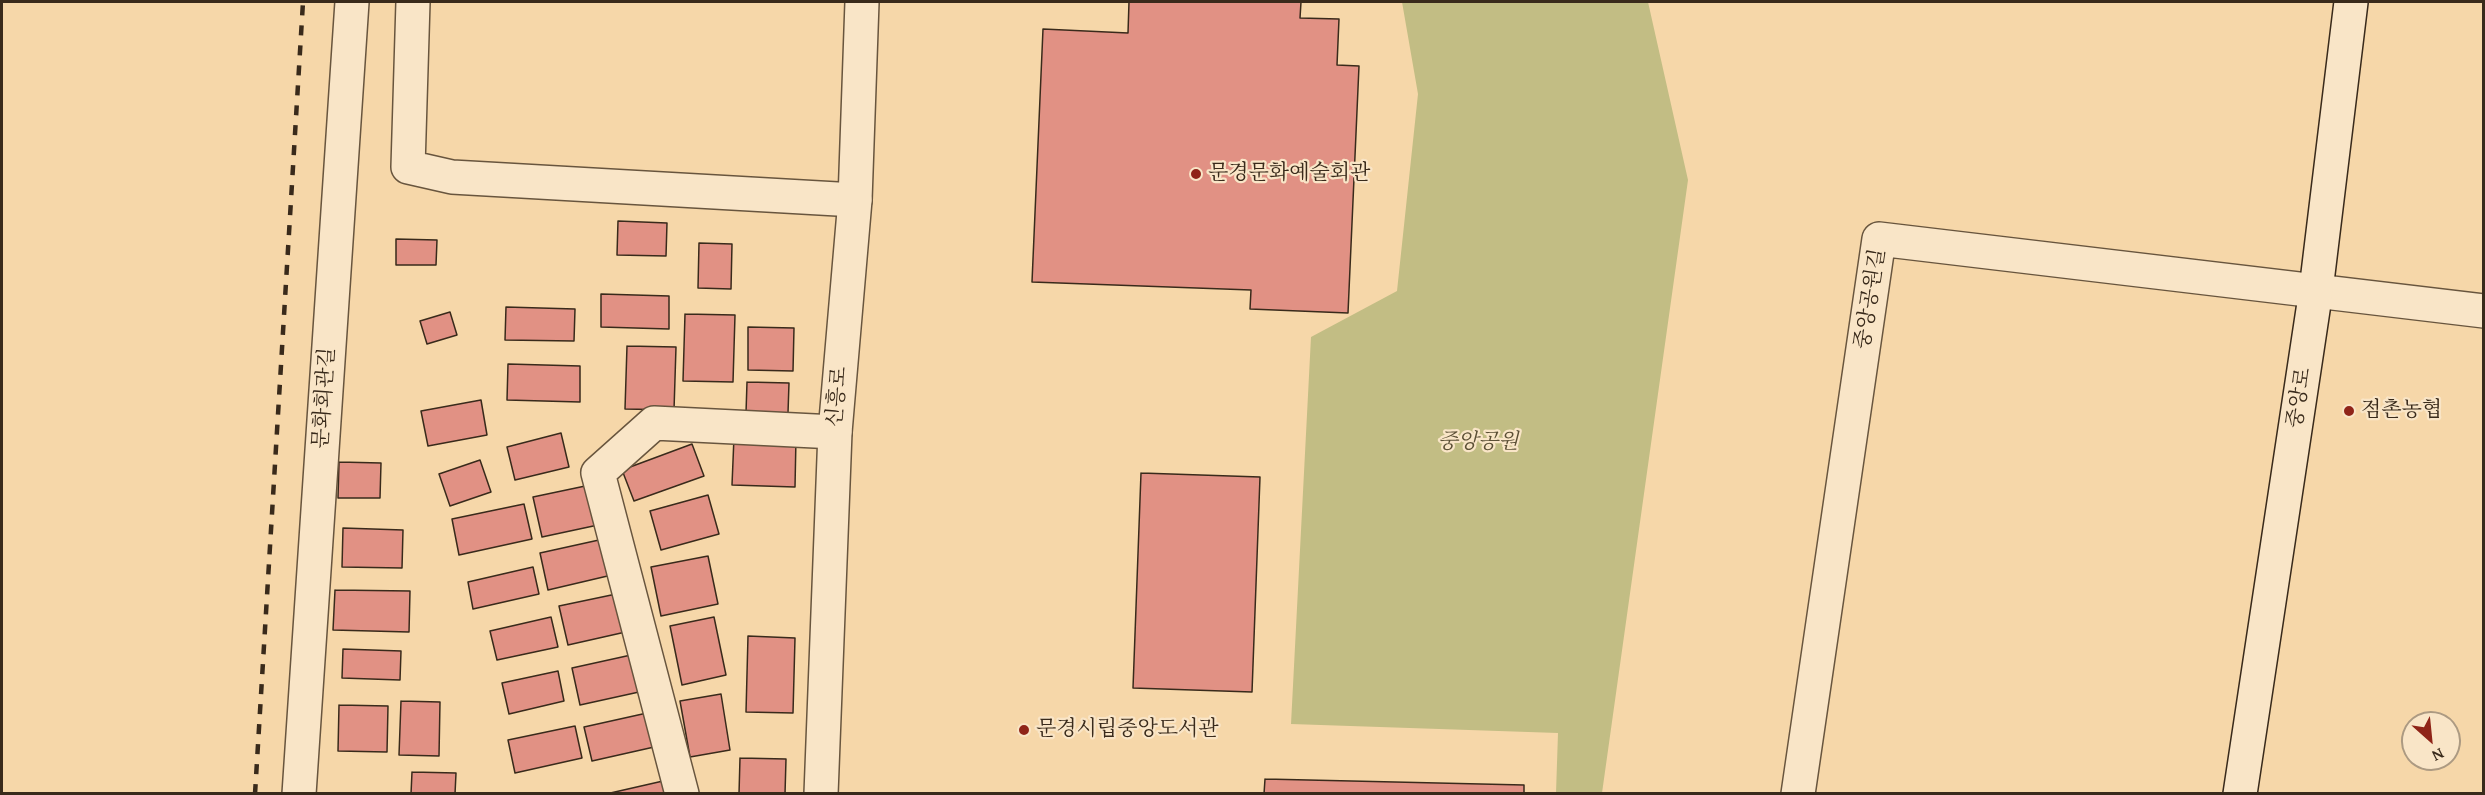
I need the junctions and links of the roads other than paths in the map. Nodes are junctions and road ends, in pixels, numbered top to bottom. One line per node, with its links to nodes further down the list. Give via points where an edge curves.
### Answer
1 (352, 2): 9 (street, 문화회관길)
2 (413, 2): 5 (street, via 408,167 452,177)
3 (862, 2): 5 (street, 신흥로)
4 (2351, 2): 6 (street, 중앙로)
5 (855, 200): 8 (street, 신흥로)
6 (2316, 290): 7 (street); 12 (street, 중앙공원길, via 1879,239); 13 (street, 중앙로)
7 (2484, 311)
8 (835, 432): 10 (street, via 654,423 598,473); 11 (street, 신흥로)
9 (299, 794)
10 (682, 794)
11 (821, 794)
12 (1798, 794)
13 (2240, 794)

